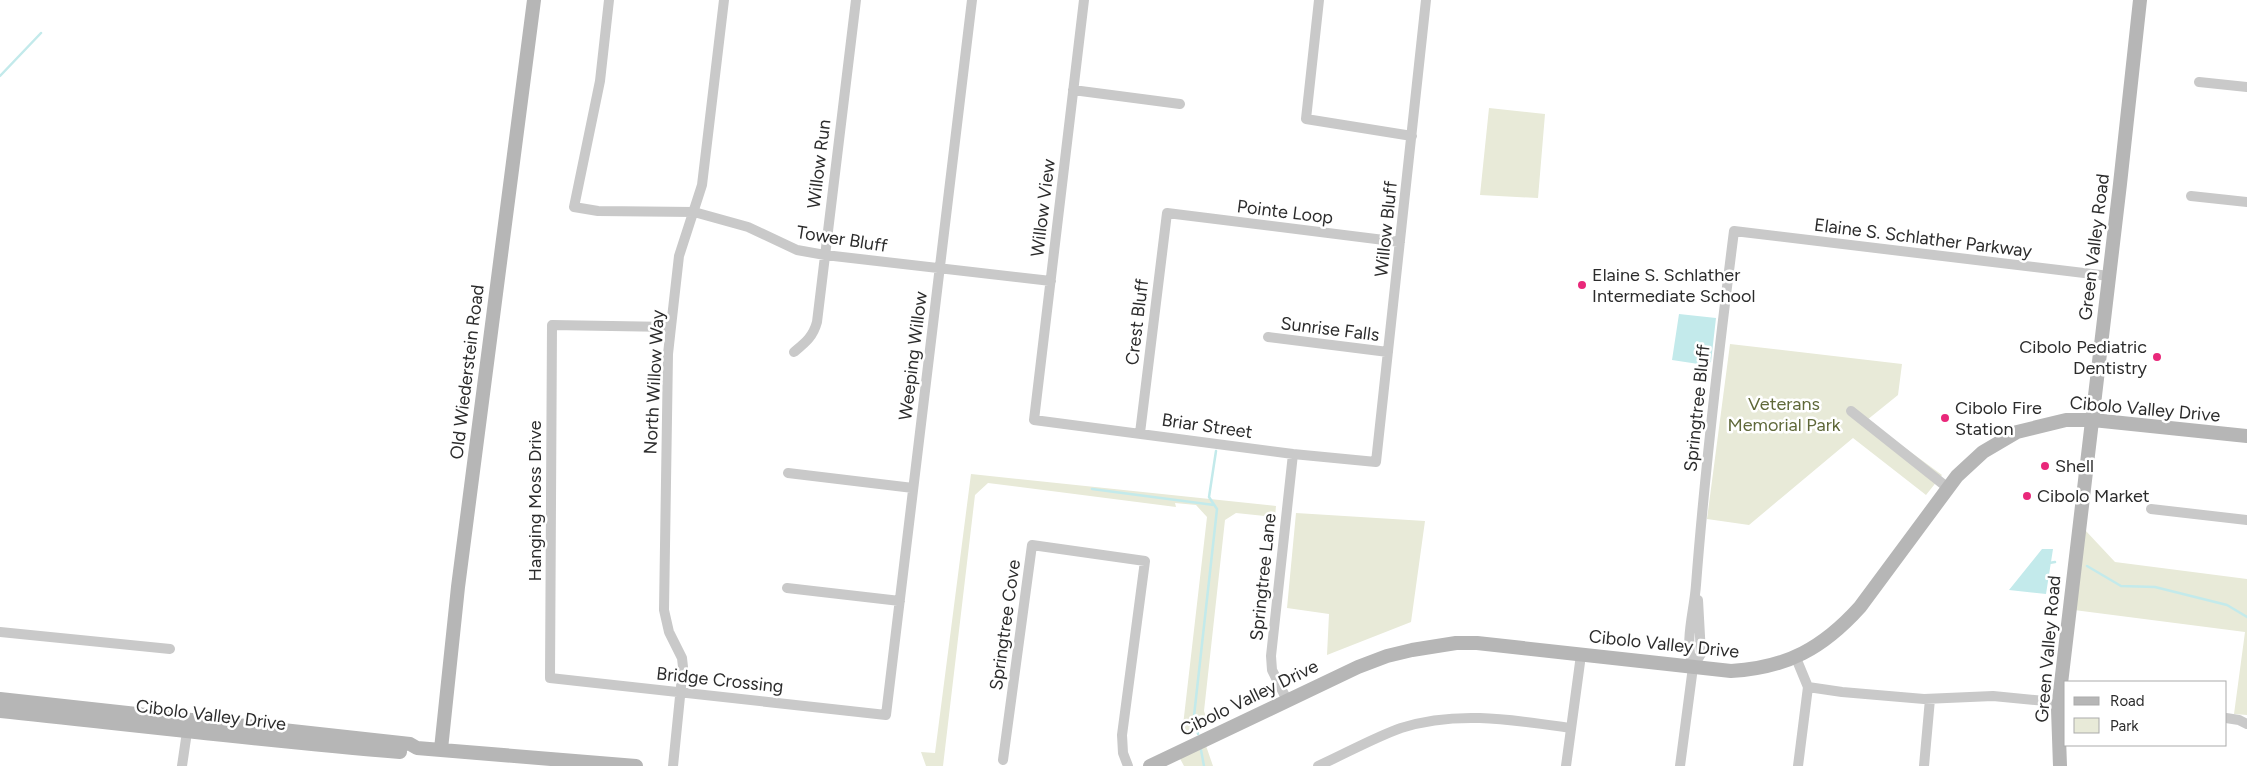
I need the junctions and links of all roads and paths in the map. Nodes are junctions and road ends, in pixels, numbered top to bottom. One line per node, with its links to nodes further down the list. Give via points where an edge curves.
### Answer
1 (534, 0): 63 (main road, Old Wiederstein Road, via 458,587)
2 (609, 0): 17 (street, Tower Bluff, via 600,81 574,207 598,211)
3 (724, 0): 17 (street, North Willow Way, via 702,185)
4 (856, 0): 21 (street, Willow Run)
5 (972, 0): 22 (street, Weeping Willow)
6 (1084, 0): 12 (street, Willow View)
7 (1320, 0): 14 (street, via 1306,119)
8 (1426, 0): 14 (street, Willow Bluff)
9 (2140, 0): 23 (main road, Green Valley Road)
10 (2199, 82): 11 (street)
11 (2247, 87)
12 (1073, 90): 13 (street); 24 (street, Willow View)
13 (1180, 104)
14 (1412, 136): 20 (street, Willow Bluff)
15 (2192, 196): 16 (street)
16 (2247, 202)
17 (694, 212): 21 (street, Tower Bluff, via 748,227 797,250); 25 (street, North Willow Way, via 679,256)
18 (1166, 213): 20 (street, Pointe Loop); 32 (street, Crest Bluff)
19 (1734, 231): 23 (street, Elaine S. Schlather Parkway); 47 (street, Springtree Bluff, via 1700,525 1696,588 1701,654)
20 (1400, 242): 28 (street, Willow Bluff)
21 (824, 255): 22 (street, Tower Bluff); 27 (street, Willow Run, via 815,331)
22 (939, 269): 24 (street, Tower Bluff); 37 (street, Weeping Willow)
23 (2109, 276): 31 (main road, Green Valley Road)
24 (1051, 282): 30 (street, Willow View)
25 (670, 327): 48 (street, Hanging Moss Drive, via 552,325); 52 (street, North Willow Way, via 664,610 669,632 682,658)
26 (1268, 337): 28 (street, Sunrise Falls)
27 (794, 352)
28 (1388, 352): 35 (street, Willow Bluff)
29 (1851, 411): 38 (street)
30 (1034, 420): 32 (street, Briar Street)
31 (2093, 420): 33 (main road, Cibolo Valley Drive); 38 (main road, Cibolo Valley Drive, via 2066,420 2017,432 1983,452); 49 (main road, Green Valley Road)
32 (1140, 434): 34 (street, Briar Street)
33 (2247, 436)
34 (1292, 454): 35 (street, Briar Street); 55 (street, Springtree Lane, via 1271,656 1272,670)
35 (1376, 462)
36 (788, 473): 37 (street)
37 (913, 488): 42 (street, Weeping Willow)
38 (1948, 488): 46 (main road, Cibolo Valley Drive, via 1843,627)
39 (2150, 509): 40 (street)
40 (2247, 520)
41 (787, 588): 42 (street)
42 (900, 601): 58 (street, Weeping Willow)
43 (0, 632): 44 (street)
44 (170, 649)
45 (1580, 654): 47 (main road, Cibolo Valley Drive); 55 (main road, Cibolo Valley Drive, via 1497,644 1434,646 1365,664); 62 (street)
46 (1796, 658): 47 (main road, Cibolo Valley Drive, via 1750,670); 51 (street)
47 (1692, 667): 72 (street, Springtree Bluff)
48 (550, 678): 52 (street, Bridge Crossing)
49 (2064, 681)
50 (2064, 685): 56 (main road, Green Valley Road)
51 (1808, 687): 54 (street); 73 (street)
52 (681, 693): 58 (street, Bridge Crossing); 67 (street, North Willow Way)
53 (0, 699): 60 (main road, Cibolo Valley Drive)
54 (1930, 699): 56 (street, via 1993,696); 74 (street)
55 (1287, 700): 69 (main road, Cibolo Valley Drive)
56 (2062, 703): 75 (main road, Green Valley Road)
57 (0, 711): 60 (main road, Cibolo Valley Drive)
58 (886, 715)
59 (2227, 718): 61 (street)
60 (188, 724): 63 (main road, Cibolo Valley Drive); 65 (street)
61 (2247, 724)
62 (1571, 728): 70 (street, via 1469,716 1432,720 1391,732); 71 (street)
63 (441, 749): 66 (main road, Cibolo Valley Drive, via 515,758)
64 (1003, 760): 68 (street, Springtree Cove, via 1032,545 1145,561 1122,735)
65 (182, 766)
66 (636, 766)
67 (673, 766)
68 (1128, 766)
69 (1150, 766)
70 (1318, 766)
71 (1566, 766)
72 (1680, 766)
73 (1798, 766)
74 (1924, 766)
75 (2060, 766)

